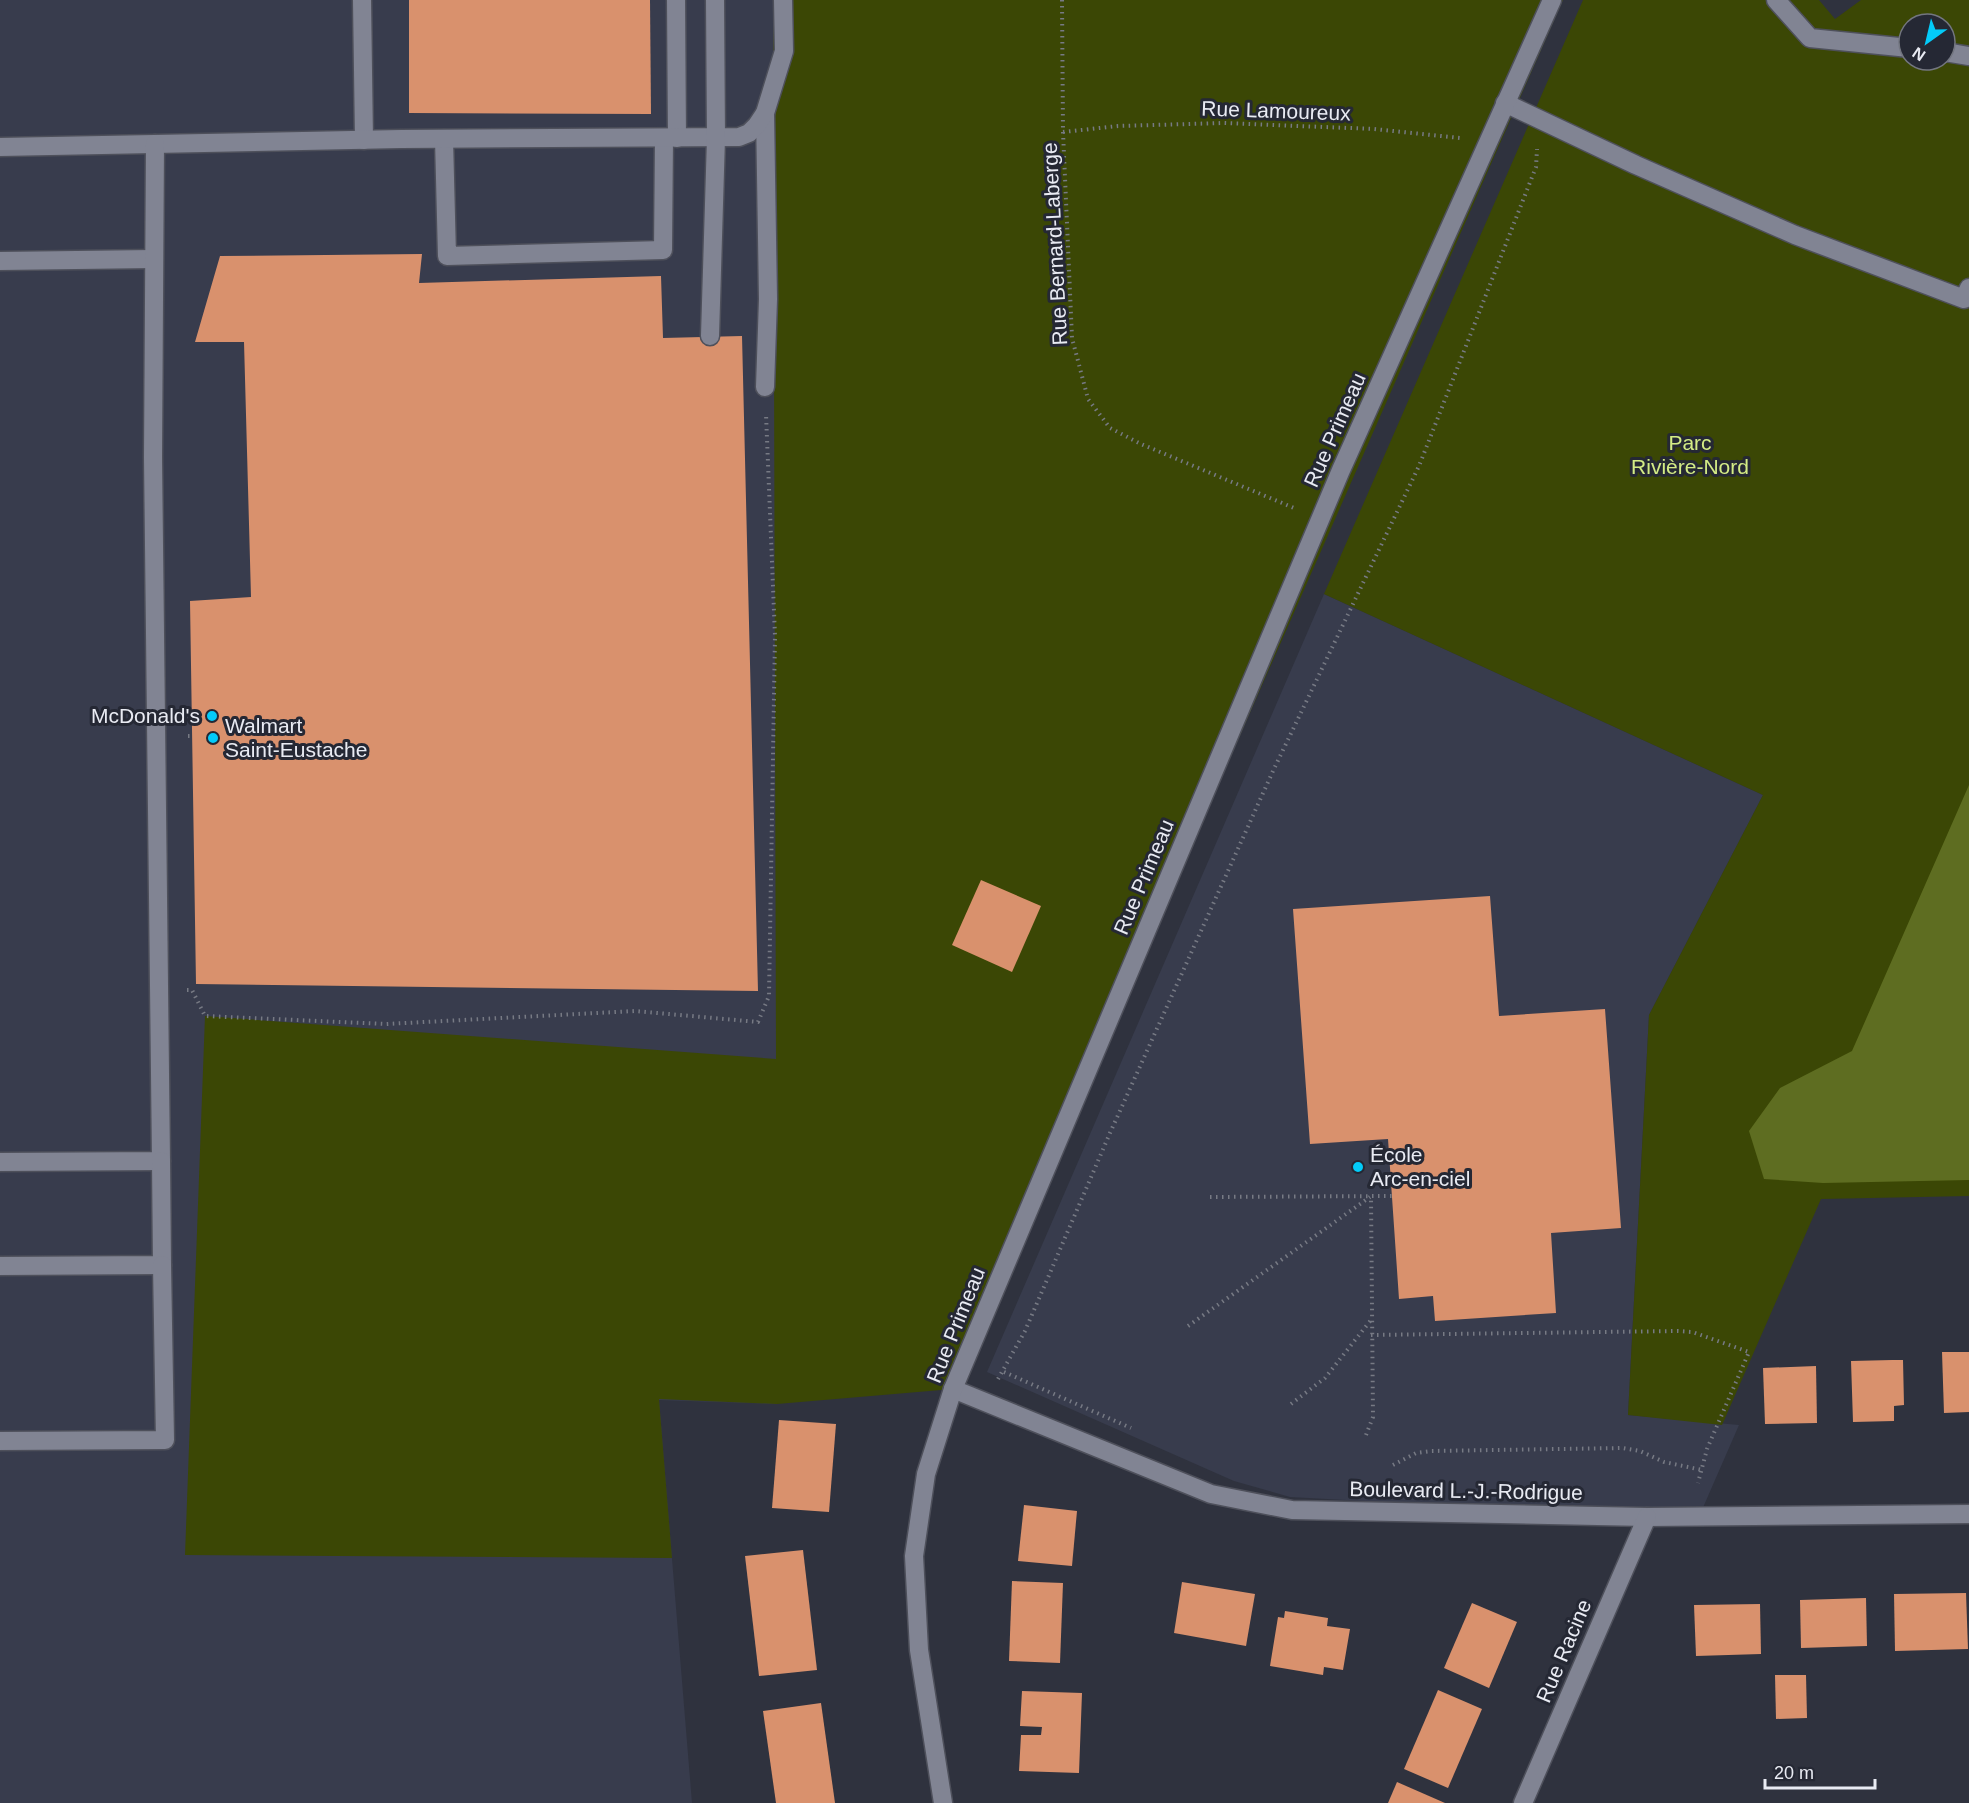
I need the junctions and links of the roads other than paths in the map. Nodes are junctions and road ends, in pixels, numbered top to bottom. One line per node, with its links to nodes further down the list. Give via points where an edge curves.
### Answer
1 (362, 0): 12 (street)
2 (676, 0): 10 (street)
3 (715, 0): 11 (street)
4 (783, 0): 9 (street, via 784,51)
5 (1552, 0): 8 (street, Rue Primeau)
6 (1776, 0): 7 (street, via 1810,38)
7 (1897, 47)
8 (1505, 103): 18 (street, via 1795,235 1964,298); 25 (street, Rue Primeau, via 1320,519)
9 (765, 113): 11 (street, via 749,133); 20 (street)
10 (671, 138): 11 (street); 13 (street); 13 (street, via 663,250 447,256)
11 (716, 138): 19 (street)
12 (364, 140): 13 (street); 14 (street)
13 (444, 140)
14 (154, 144): 15 (street); 16 (street)
15 (0, 147)
16 (153, 259): 17 (street); 21 (street)
17 (0, 261)
18 (1969, 288)
19 (710, 336)
20 (765, 387)
21 (161, 1161): 22 (street); 23 (street)
22 (0, 1162)
23 (162, 1265): 24 (street); 26 (street, via 165,1440)
24 (0, 1266)
25 (953, 1389): 28 (street, Boulevard L.-J.-Rodrigue, via 1211,1494 1292,1510); 29 (street, Rue Primeau, via 926,1474 914,1556 920,1650)
26 (0, 1441)
27 (1969, 1514): 28 (street, Boulevard L.-J.-Rodrigue)
28 (1647, 1517): 30 (street, Rue Racine)
29 (943, 1803)
30 (1522, 1803)

